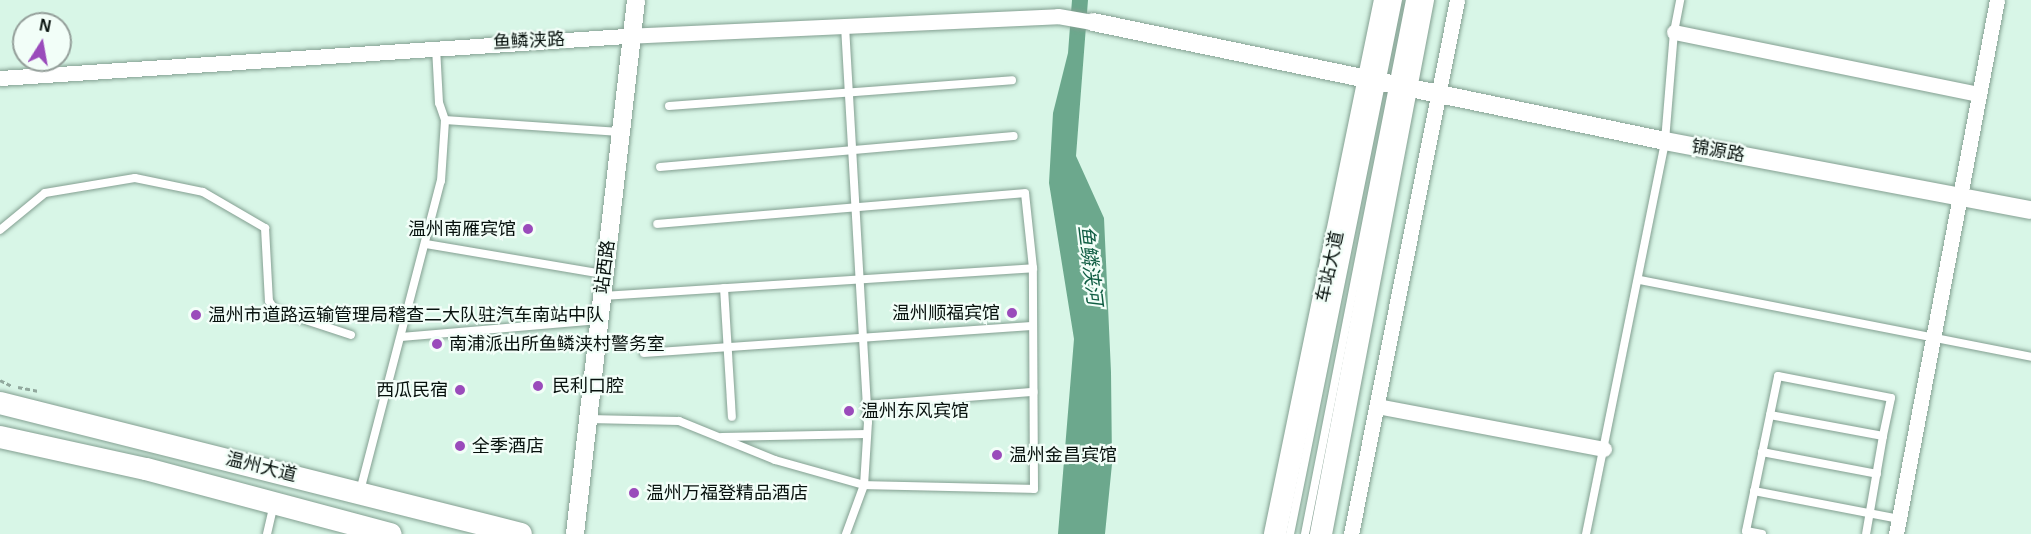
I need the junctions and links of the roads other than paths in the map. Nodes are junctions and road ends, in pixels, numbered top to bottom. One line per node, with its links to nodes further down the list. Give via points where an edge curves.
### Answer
1 (636, 0): 12 (street, 站西路)
2 (1385, 0): 16 (main road, 车站大道)
3 (1398, 0): 16 (lane)
4 (1410, 0): 16 (lane)
5 (1423, 0): 16 (main road, 车站大道)
6 (1457, 0): 17 (street)
7 (1680, 0): 11 (lane)
8 (1997, 0): 19 (street)
9 (1093, 22): 10 (street, 鱼鳞浃路, via 1058,16); 16 (street, 锦源路)
10 (845, 26): 12 (street, 鱼鳞浃路); 18 (lane)
11 (1674, 32): 19 (street); 24 (lane)
12 (632, 36): 13 (street, 鱼鳞浃路); 22 (street, 站西路)
13 (436, 46): 14 (street, 鱼鳞浃路); 21 (lane)
14 (0, 78)
15 (1012, 80): 18 (lane)
16 (1388, 81): 17 (street, 锦源路); 74 (main road, 车站大道); 75 (lane); 76 (lane); 77 (main road, 车站大道)
17 (1439, 92): 24 (street, 锦源路); 51 (street)
18 (849, 93): 20 (lane); 25 (lane)
19 (1978, 94): 27 (street)
20 (669, 106)
21 (445, 120): 22 (lane); 32 (lane, via 441,181)
22 (621, 132): 34 (street, 站西路)
23 (1014, 136): 25 (lane)
24 (1665, 141): 27 (street, 锦源路); 36 (lane)
25 (853, 150): 26 (lane); 28 (lane)
26 (660, 167)
27 (1958, 195): 29 (street, 锦源路); 43 (street)
28 (857, 208): 30 (lane); 33 (lane, via 1025,193); 35 (lane)
29 (2031, 210)
30 (657, 224)
31 (0, 230): 41 (lane, via 45,193 135,178 203,192 265,228 269,301 275,310)
32 (426, 243): 34 (lane); 42 (lane)
33 (1033, 268): 35 (lane); 40 (lane)
34 (604, 274): 38 (street, 站西路)
35 (861, 280): 37 (lane); 44 (lane)
36 (1640, 280): 43 (lane); 59 (lane)
37 (724, 288): 38 (lane); 45 (lane)
38 (602, 296): 39 (street, 站西路)
39 (599, 320): 42 (lane); 54 (street, 站西路)
40 (1031, 326): 44 (lane); 48 (lane)
41 (351, 335)
42 (401, 337): 63 (lane)
43 (1932, 337): 47 (lane); 67 (street)
44 (864, 339): 45 (lane); 50 (lane)
45 (729, 348): 46 (lane); 53 (lane)
46 (644, 353)
47 (2031, 357)
48 (1033, 392): 50 (lane); 62 (lane, via 1034,489)
49 (0, 403): 63 (main road, 温州大道)
50 (867, 405): 55 (lane)
51 (1377, 406): 59 (street); 78 (street)
52 (1770, 415): 56 (lane); 56 (lane, via 1778,376 1891,398); 60 (lane)
53 (732, 417)
54 (587, 419): 58 (lane, via 679,422); 72 (street, 站西路)
55 (867, 434): 58 (lane); 62 (lane)
56 (1883, 436): 61 (lane)
57 (0, 437): 65 (main road, 温州大道)
58 (717, 437): 62 (lane, via 775,460)
59 (1604, 449): 79 (lane)
60 (1762, 452): 61 (lane); 64 (lane)
61 (1877, 474): 66 (lane)
62 (864, 485): 73 (lane)
63 (360, 491): 71 (main road, 温州大道)
64 (1754, 491): 66 (lane); 68 (lane)
65 (274, 502): 69 (lane); 70 (main road, 温州大道)
66 (1869, 513): 67 (lane); 81 (lane)
67 (1897, 526)
68 (1747, 532): 80 (lane)
69 (267, 534)
70 (390, 534)
71 (521, 534)
72 (575, 534)
73 (846, 534)
74 (1275, 534)
75 (1290, 534)
76 (1305, 534)
77 (1321, 534)
78 (1351, 534)
79 (1586, 534)
80 (1762, 534)
81 (1866, 534)

